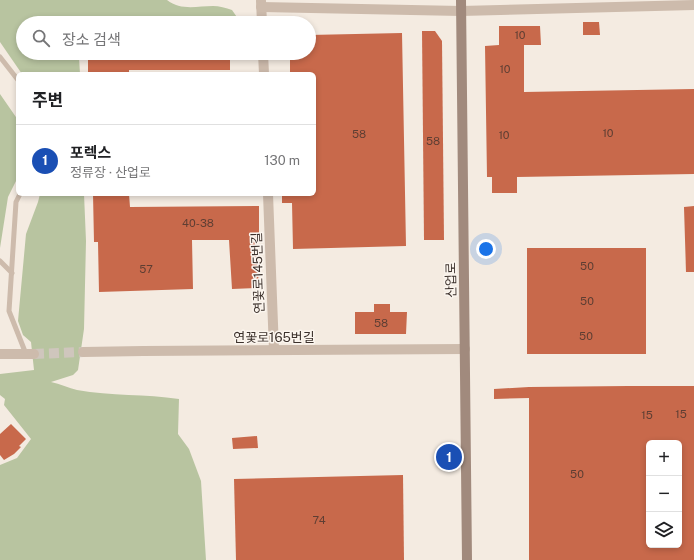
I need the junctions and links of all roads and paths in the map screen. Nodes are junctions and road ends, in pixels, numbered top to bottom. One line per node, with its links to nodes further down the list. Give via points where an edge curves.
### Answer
1 (461, 0): 4 (street, 산업로)
2 (261, 3): 4 (street); 5 (street)
3 (694, 5): 4 (street)
4 (462, 11): 15 (street, 산업로)
5 (262, 16)
6 (0, 57): 9 (lane)
7 (263, 60): 8 (street)
8 (264, 72)
9 (16, 77)
10 (19, 196): 13 (lane, via 16,202)
11 (268, 196): 14 (street, 연꽃로145번길)
12 (0, 261): 13 (lane)
13 (12, 273): 18 (lane, via 9,311)
14 (274, 350): 15 (street, 연꽃로165번길); 16 (street, 연꽃로165번길)
15 (465, 350): 19 (street, 산업로)
16 (83, 352)
17 (0, 354): 18 (street)
18 (30, 354)
19 (467, 560)

